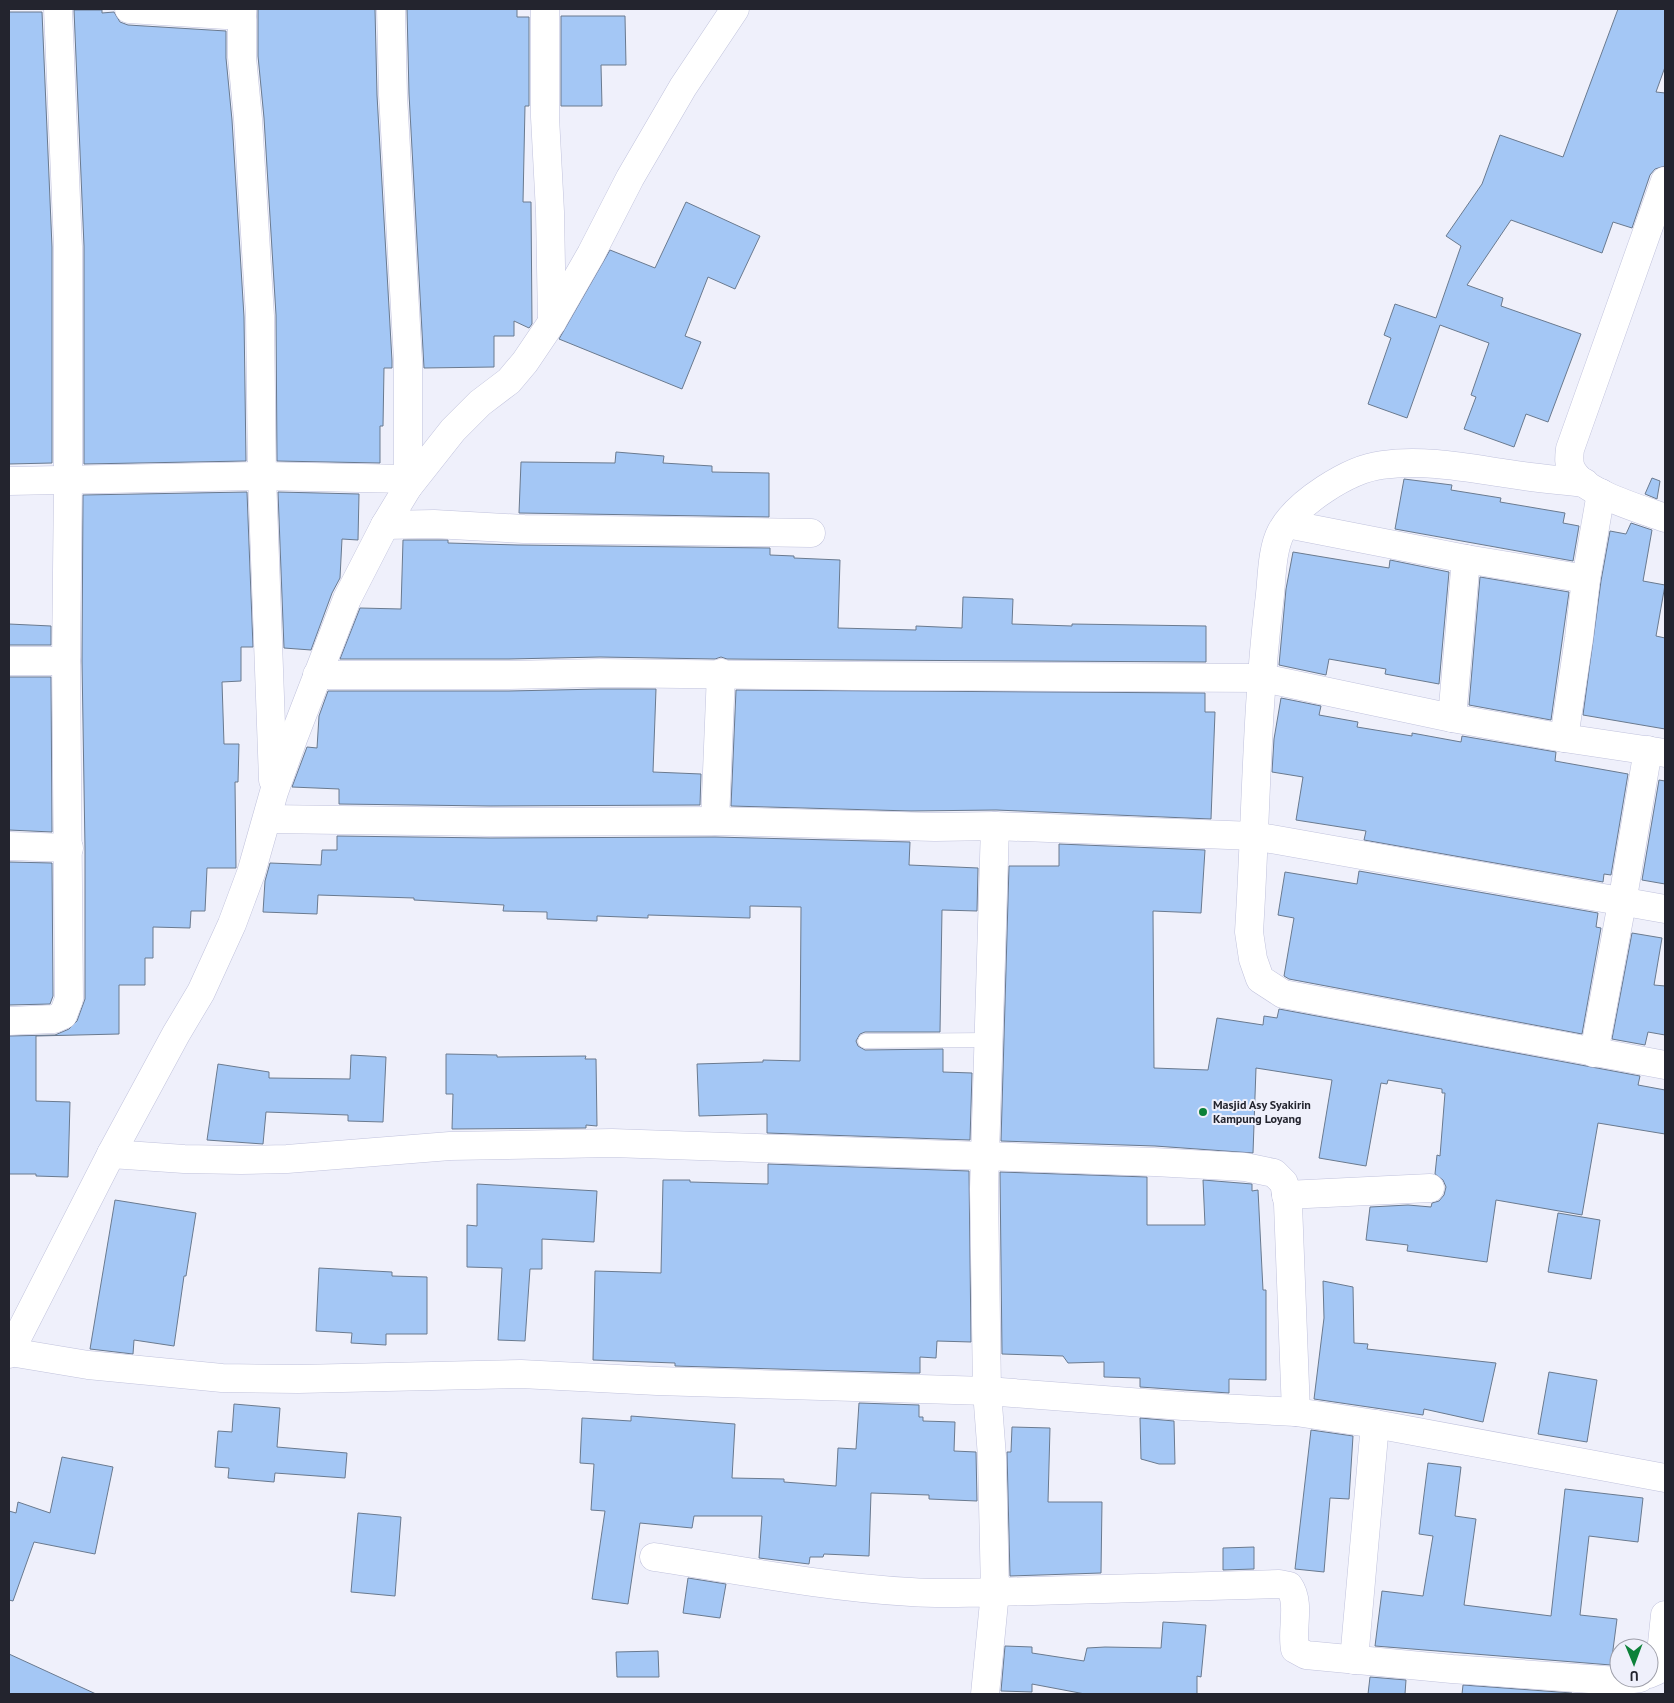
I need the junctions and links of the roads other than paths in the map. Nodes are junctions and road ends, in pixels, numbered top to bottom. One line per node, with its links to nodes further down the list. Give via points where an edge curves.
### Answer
1 (58, 9): 10 (street, via 68,247)
2 (129, 9): 6 (street)
3 (391, 9): 12 (street, via 408,361)
4 (545, 9): 8 (street)
5 (735, 9): 8 (street, via 630,178)
6 (242, 12): 9 (street, via 242,57 260,316)
7 (1665, 181): 13 (street, via 1570,449 1569,462 1573,472)
8 (552, 322): 12 (street, via 509,381 480,403)
9 (262, 476): 10 (street); 12 (street); 28 (street)
10 (68, 481): 11 (street); 21 (street)
11 (9, 482)
12 (408, 483): 16 (street)
13 (1593, 488): 14 (street); 15 (street, via 1453,465 1380,465 1343,478 1310,498); 19 (street)
14 (1665, 518)
15 (1287, 524): 18 (street); 24 (street, via 1277,542 1274,560)
16 (385, 525): 17 (street); 23 (street, via 347,599)
17 (810, 533)
18 (1466, 559): 19 (street); 25 (street)
19 (1586, 579): 26 (street)
20 (9, 661): 21 (street)
21 (66, 661): 34 (street)
22 (721, 673): 23 (street); 24 (street); 30 (street)
23 (317, 675): 28 (street)
24 (1263, 678): 25 (street); 32 (street)
25 (1452, 718): 26 (street)
26 (1564, 738): 27 (street)
27 (1657, 751): 35 (street)
28 (274, 792): 29 (street)
29 (267, 819): 30 (street); 42 (street, via 232,924 201,992)
30 (715, 821): 31 (street)
31 (995, 826): 32 (street); 38 (street)
32 (1254, 836): 35 (street); 40 (street, via 1249,932 1253,958 1260,979 1283,994)
33 (9, 846): 34 (street)
34 (69, 848): 37 (street, via 67,1006 63,1015 54,1019)
35 (1622, 903): 36 (street); 40 (street)
36 (1665, 909)
37 (9, 1021)
38 (988, 1040): 39 (lane); 43 (street)
39 (865, 1042)
40 (1594, 1053): 41 (street)
41 (1665, 1065)
42 (111, 1154): 43 (street, via 184,1159 287,1159 450,1146 612,1143); 46 (street)
43 (985, 1156): 45 (street, via 1245,1167 1274,1173 1284,1183); 47 (street)
44 (1430, 1188): 45 (street)
45 (1286, 1195): 48 (street)
46 (9, 1353): 47 (street, via 88,1365 222,1378 521,1374 667,1382)
47 (987, 1391): 48 (street); 52 (street)
48 (1296, 1412): 49 (street)
49 (1375, 1424): 50 (street); 54 (street)
50 (1665, 1478)
51 (654, 1556): 52 (street, via 855,1587 911,1592)
52 (995, 1592): 54 (street, via 1279,1584 1289,1586 1293,1592 1296,1649 1306,1655); 57 (street)
53 (1665, 1614): 55 (street)
54 (1354, 1660): 56 (street)
55 (1659, 1661)
56 (1609, 1680)
57 (985, 1694)

